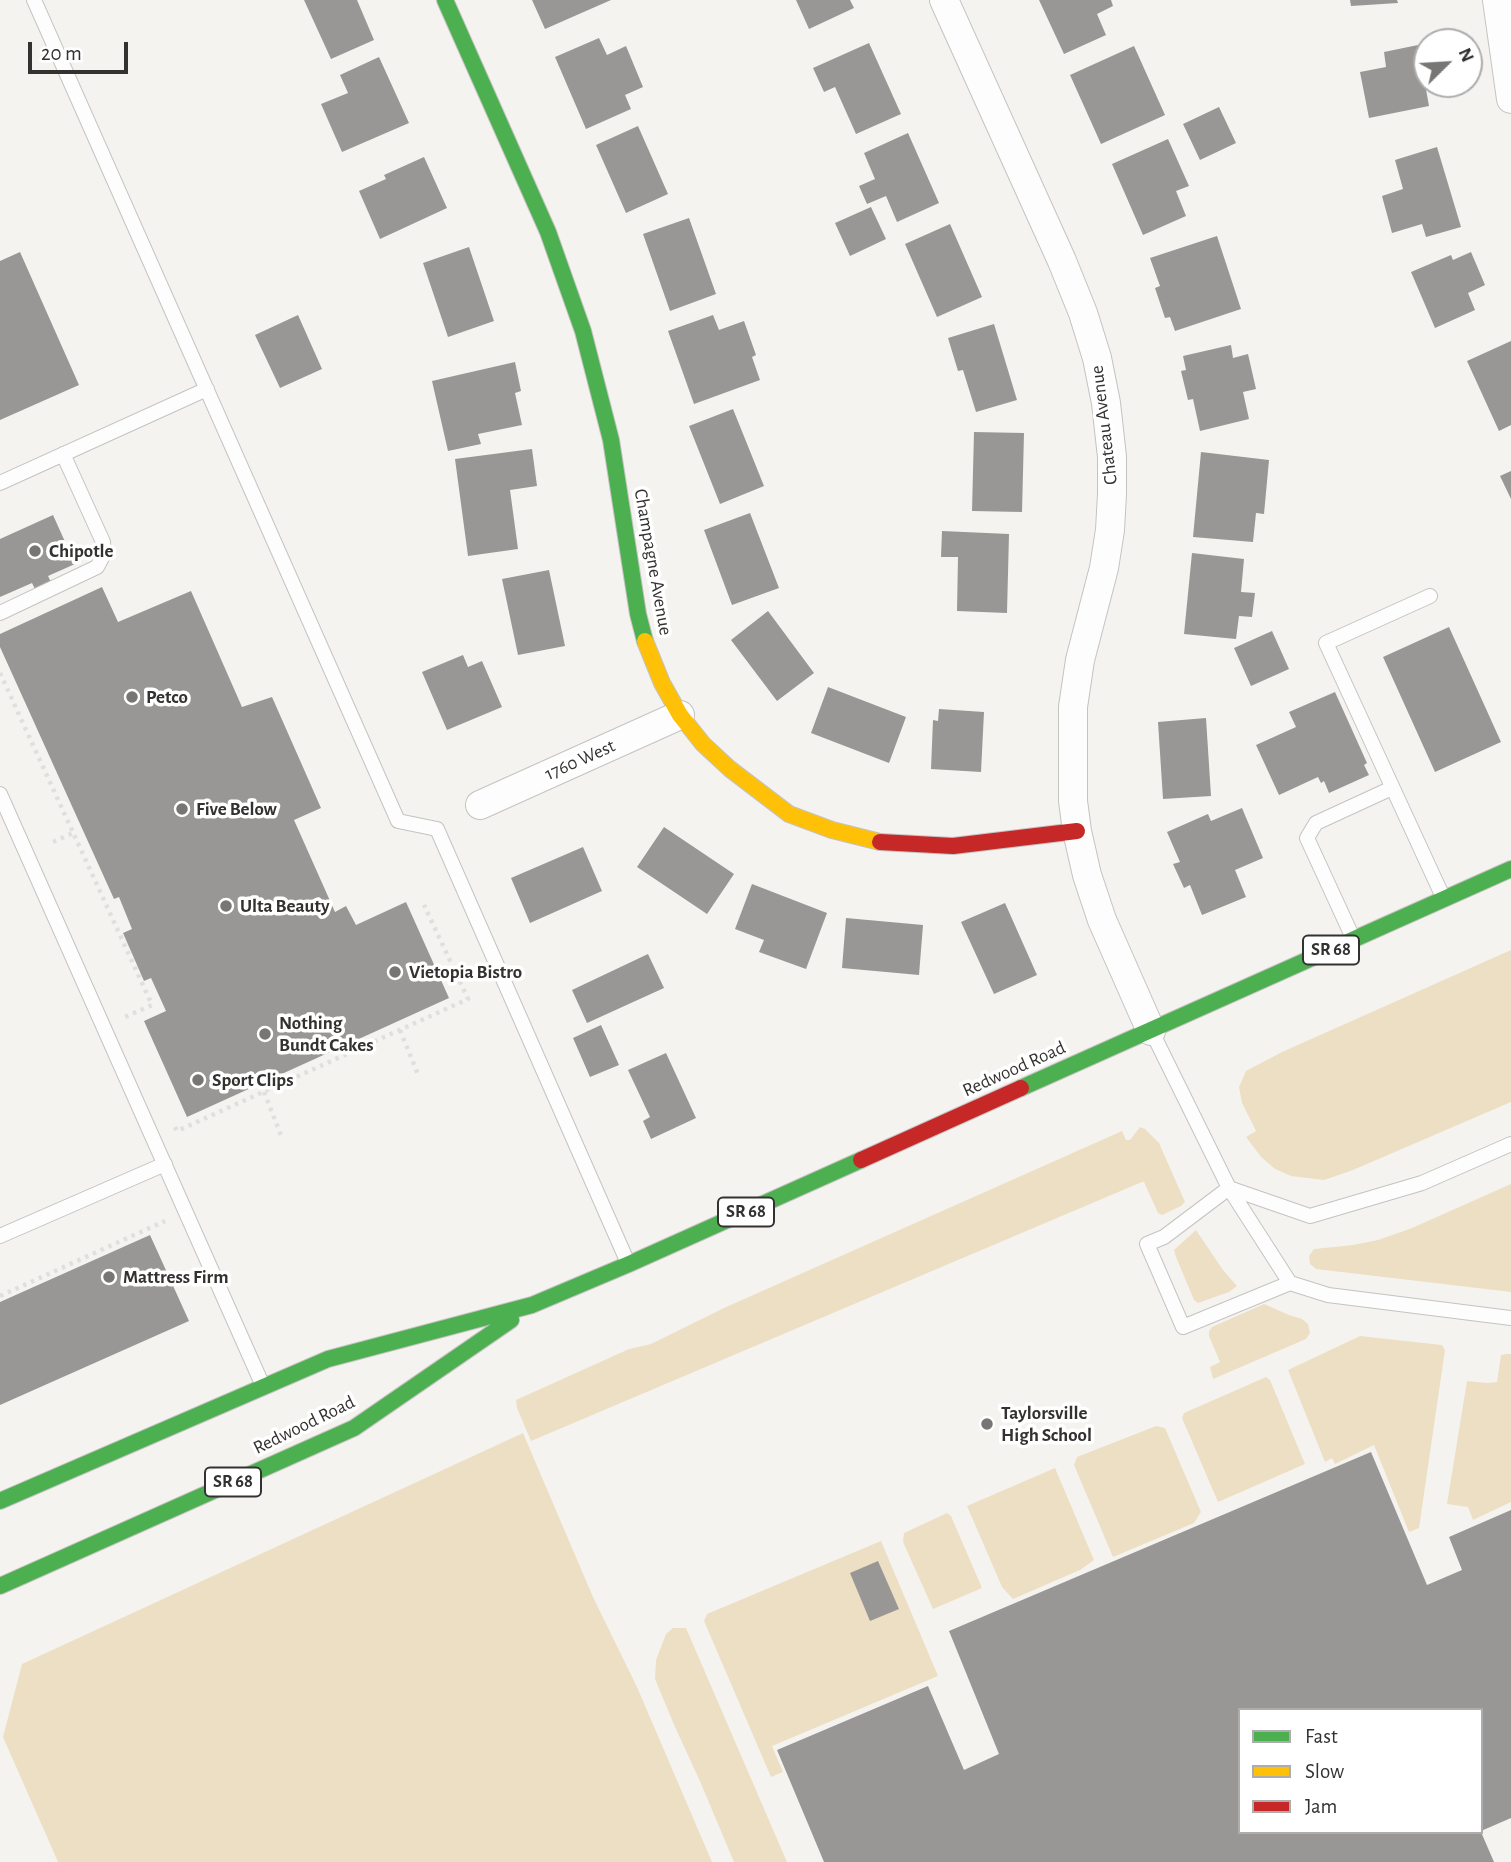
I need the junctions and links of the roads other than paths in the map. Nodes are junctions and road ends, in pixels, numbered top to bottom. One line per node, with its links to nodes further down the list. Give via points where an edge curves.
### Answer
1 (34, 0): 6 (lane)
2 (444, 0): 11 (main road, Champagne Avenue, via 548,232 583,331 611,440 641,626 662,683)
3 (944, 0): 15 (street, Chateau Avenue, via 1083,313 1106,402 1112,457 1110,530 1073,707)
4 (1497, 0): 5 (street)
5 (1511, 99)
6 (207, 389): 7 (lane); 24 (lane, via 398,821 437,830)
7 (63, 454): 8 (lane); 10 (lane, via 103,542 103,554 97,567)
8 (0, 482)
9 (1430, 596): 12 (lane, via 1326,643)
10 (0, 613)
11 (680, 715): 14 (street, 1760 West); 15 (main road, Champagne Avenue, via 730,769 789,814 832,830 877,842 953,846)
12 (1392, 788): 17 (lane); 18 (lane, via 1316,822 1307,838)
13 (0, 794): 21 (lane)
14 (480, 805)
15 (1077, 831): 19 (street, Chateau Avenue, via 1102,920)
16 (1511, 869): 17 (main road, Redwood Road / SR 68)
17 (1444, 899): 18 (main road, Redwood Road / SR 68)
18 (1354, 940): 19 (main road, Redwood Road / SR 68)
19 (1151, 1031): 22 (lane); 24 (main road, Redwood Road / SR 68)
20 (1511, 1144): 22 (lane, via 1422,1183 1310,1216)
21 (165, 1164): 23 (lane); 28 (lane)
22 (1229, 1188): 25 (lane); 25 (lane, via 1164,1237 1147,1244 1183,1327)
23 (0, 1236)
24 (629, 1265): 26 (main road, Redwood Road / SR 68)
25 (1290, 1283): 27 (lane, via 1328,1295)
26 (533, 1305): 28 (main road, Redwood Road / SR 68, via 328,1359); 30 (main road, Redwood Road / SR 68, via 354,1428)
27 (1511, 1318)
28 (263, 1387): 29 (main road, Redwood Road / SR 68)
29 (0, 1501)
30 (0, 1586)

